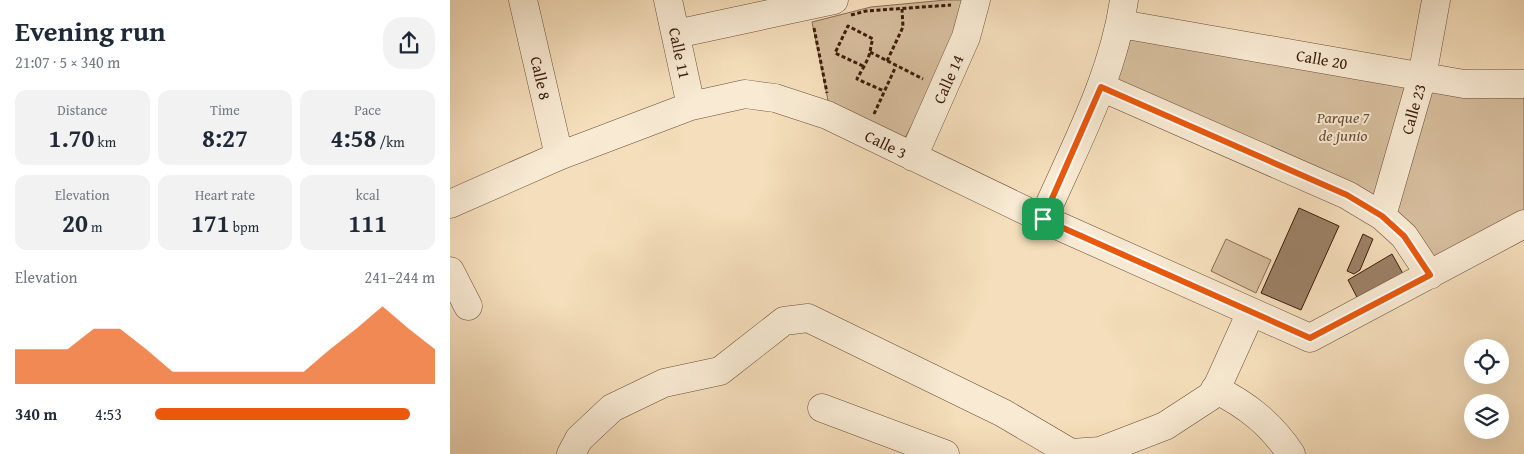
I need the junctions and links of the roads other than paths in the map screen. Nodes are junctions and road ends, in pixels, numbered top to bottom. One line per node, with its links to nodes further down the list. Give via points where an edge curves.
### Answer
1 (523, 0): 12 (street, Calle 8)
2 (668, 0): 7 (street, Calle 11)
3 (1436, 0): 8 (street, Calle 23)
4 (968, 2): 13 (street, Calle 14, via 966,37)
5 (841, 8): 7 (street)
6 (1122, 12): 8 (street, Calle 20); 10 (street)
7 (676, 34): 11 (street, Calle 11)
8 (1422, 77): 9 (street, Calle 20, via 1464,84); 15 (street, Calle 23)
9 (1524, 84)
10 (1101, 87): 15 (street, via 1347,195); 16 (street)
11 (691, 106): 12 (street, Calle 3); 13 (street, Calle 3, via 745,94 775,98 826,115)
12 (560, 156): 14 (street, Calle 3)
13 (913, 157): 16 (street, Calle 3)
14 (450, 204)
15 (1382, 216): 19 (street, via 1404,236)
16 (1043, 219): 21 (street, Calle 3)
17 (1524, 224): 19 (street)
18 (450, 271): 20 (street)
19 (1430, 275): 21 (street, Calle 3, via 1310,338)
20 (468, 306)
21 (1251, 312): 22 (street)
22 (1215, 389): 24 (street, via 1210,396 1165,426); 27 (street, via 1257,414)
23 (822, 408): 26 (street)
24 (1098, 453): 25 (street, via 1071,453 1003,413 808,318 784,321 720,371 664,383 612,408 579,439)
25 (571, 454)
26 (945, 454)
27 (1291, 454)

